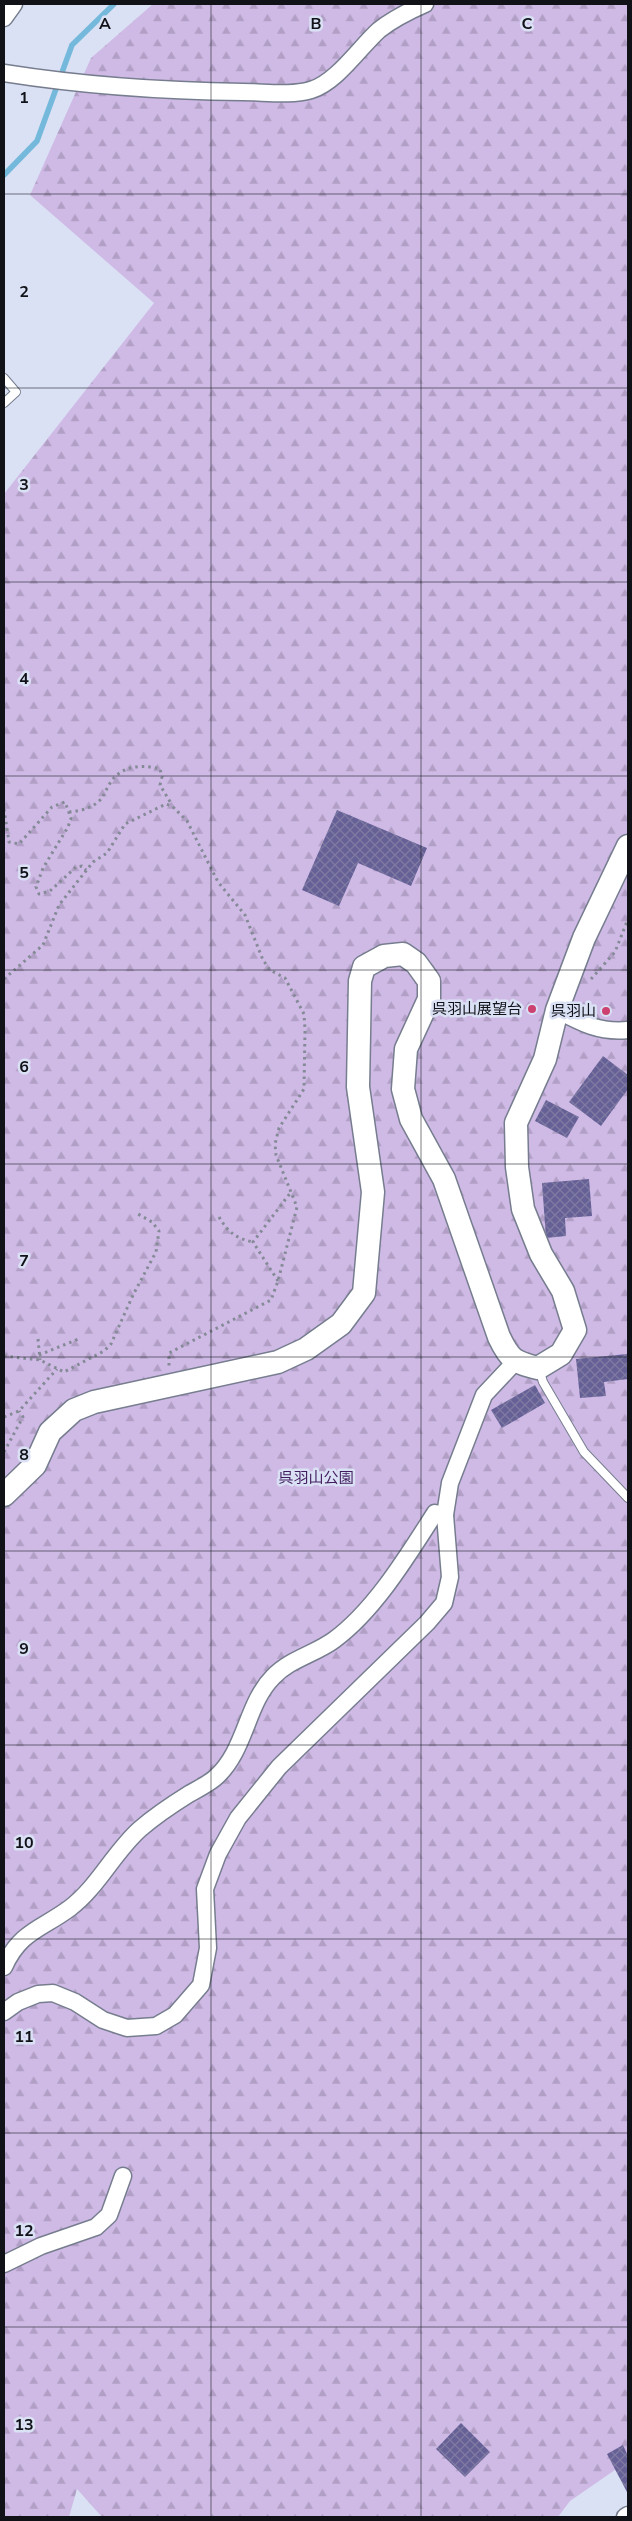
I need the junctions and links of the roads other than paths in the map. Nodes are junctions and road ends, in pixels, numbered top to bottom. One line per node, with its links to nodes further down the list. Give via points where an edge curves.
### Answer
1 (14, 4): 3 (street)
2 (425, 4): 4 (street, via 407,11 380,30 329,81 312,90 222,92 55,80)
3 (4, 18)
4 (4, 73)
5 (4, 378): 6 (lane, via 16,392)
6 (4, 403)
7 (628, 846): 8 (street, via 584,938)
8 (556, 1010): 9 (street, via 588,1027 612,1032); 11 (street, via 545,1059 516,1124 517,1167 523,1209 541,1254 563,1291 575,1330 561,1354)
9 (628, 1030)
10 (515, 1362): 11 (street); 12 (street, via 508,1356 499,1337 444,1179 411,1119 403,1089 406,1049 429,999 429,981 416,963 403,954 384,956 364,967 360,981 358,1087 373,1192 364,1294 341,1324 278,1362 94,1402 74,1410 50,1432 34,1465); 14 (street, via 484,1395 450,1483)
11 (538, 1368): 13 (lane, via 584,1452)
12 (4, 1495)
13 (628, 1498)
14 (445, 1514): 15 (street, via 435,1513 358,1620 333,1640 273,1677 260,1695 232,1757 215,1778 140,1830 86,1894 18,1941); 16 (street, via 450,1577 444,1603 427,1624 279,1767 238,1818 218,1854 205,1888 208,1948 201,1985 175,2015 156,2026 127,2028 104,2020 76,2002 53,1993 38,1994)
15 (4, 1966)
16 (4, 2012)
17 (123, 2176): 18 (street, via 109,2215 96,2227 41,2246)
18 (4, 2264)
19 (628, 2515): 20 (street)
20 (625, 2517)

